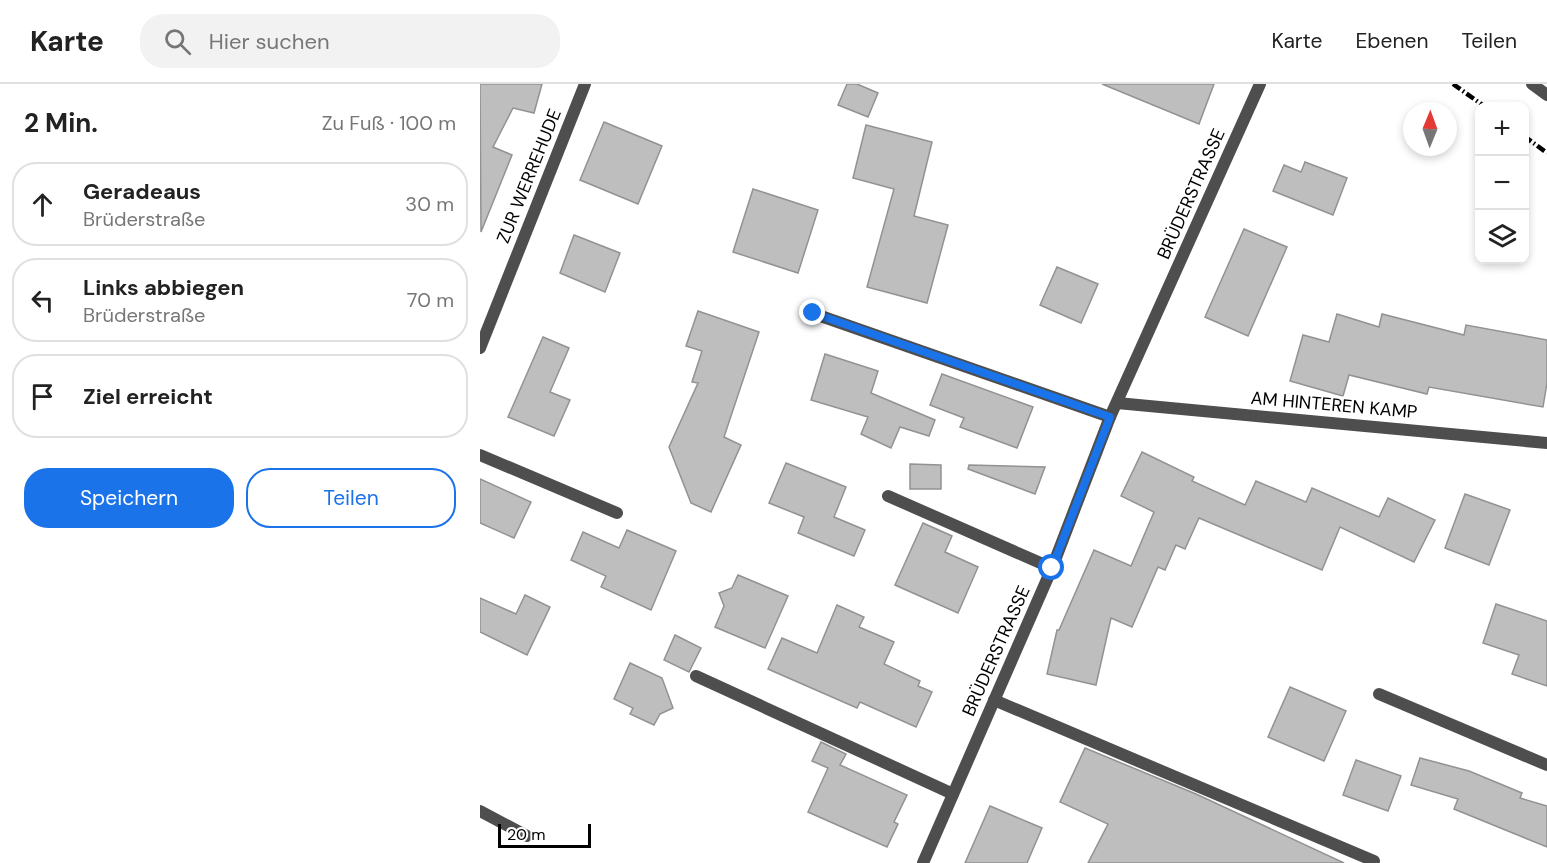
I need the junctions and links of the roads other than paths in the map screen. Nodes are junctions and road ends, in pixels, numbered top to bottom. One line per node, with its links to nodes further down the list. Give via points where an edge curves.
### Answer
1 (585, 84): 6 (street, ZUR WERREHUDE)
2 (1260, 84): 7 (street, BRÜDERSTRASSE)
3 (1532, 84): 4 (street)
4 (1547, 95)
5 (813, 313): 8 (street)
6 (480, 348)
7 (1117, 404): 8 (street, BRÜDERSTRASSE); 9 (street, AM HINTEREN KAMP)
8 (1110, 417): 13 (street, BRÜDERSTRASSE)
9 (1547, 443)
10 (480, 455): 12 (street)
11 (888, 496): 13 (street)
12 (617, 513)
13 (1052, 568): 16 (street, BRÜDERSTRASSE)
14 (696, 676): 18 (street)
15 (1379, 694): 17 (street)
16 (994, 700): 18 (street, BRÜDERSTRASSE); 21 (street)
17 (1547, 765)
18 (953, 794): 22 (street, BRÜDERSTRASSE)
19 (480, 812): 20 (street)
20 (527, 836)
21 (1374, 861)
22 (923, 863)

